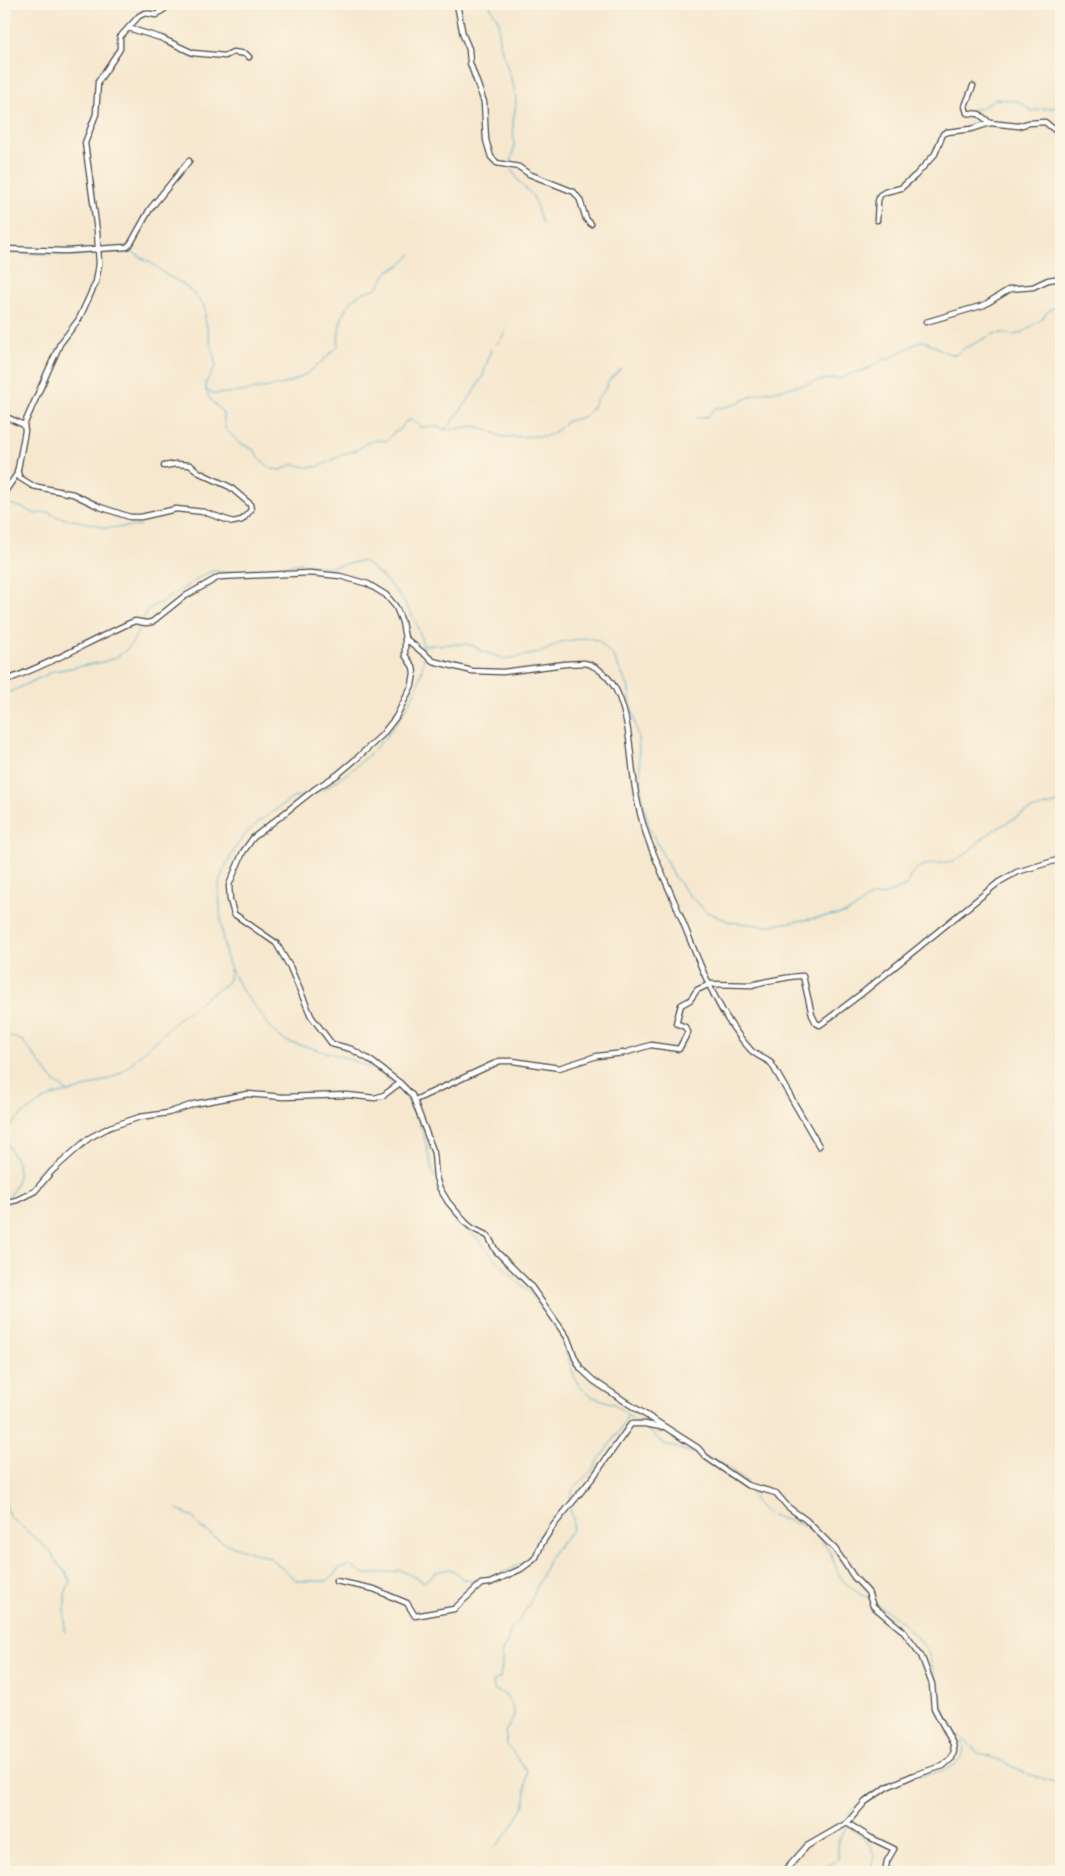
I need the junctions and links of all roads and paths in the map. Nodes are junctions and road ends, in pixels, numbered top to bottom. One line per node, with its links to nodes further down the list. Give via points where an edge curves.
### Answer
1 (458, 4): 10 (street, via 470,63 486,108 486,140 491,157 497,163 520,167 529,174 574,192 586,219)
2 (170, 5): 3 (street, via 156,15 142,14)
3 (128, 28): 4 (street, via 193,52 225,56 233,52); 11 (street, via 120,37 120,48 98,82 96,114 85,143)
4 (249, 57)
5 (973, 86): 6 (street, via 965,111 979,114)
6 (990, 122): 7 (street, via 1018,126 1045,122); 9 (street, via 943,134 935,154 916,174 897,190 880,195)
7 (1061, 134)
8 (189, 161): 11 (street, via 150,209 132,243 123,248)
9 (877, 220)
10 (592, 224)
11 (97, 248): 12 (street, via 85,251); 16 (street, via 96,282 79,318 60,344)
12 (4, 249)
13 (1061, 278): 14 (street, via 1033,287 1010,289 984,305)
14 (926, 322)
15 (4, 416): 16 (street)
16 (24, 425): 18 (street)
17 (164, 466): 18 (street, via 190,465 234,489 250,504 251,510 242,520 234,522 204,512 176,509 130,517 100,508 73,494 33,486 20,478)
18 (17, 471): 19 (street)
19 (4, 493)
20 (405, 638): 21 (street, via 400,615 392,601 358,580 310,573 219,577 182,598 152,622 135,621 24,675); 23 (street, via 428,658 452,667 488,672 584,663 596,667 612,683 626,714 637,801 648,841); 24 (street, via 405,656 413,667 414,678 396,717 355,760 254,838 234,870 228,891 234,914 276,943 311,1016 332,1044 351,1049)
21 (4, 681)
22 (1061, 858): 23 (street, via 1017,872 1000,882 820,1024 812,1015 803,976 752,985)
23 (710, 984): 25 (street, via 697,990 681,1006 676,1023 688,1032 679,1050 651,1045 597,1056 560,1068 500,1061); 26 (street, via 723,1014 745,1044 771,1063)
24 (400, 1083): 25 (street); 27 (street, via 375,1098 248,1094 140,1117 89,1138 54,1168 35,1191)
25 (415, 1100): 28 (street, via 434,1153 436,1177 458,1214 472,1228 488,1236 496,1251 530,1285 567,1337 584,1373)
26 (818, 1146)
27 (4, 1203)
28 (663, 1427): 29 (street, via 631,1424 588,1484 552,1526 532,1561 490,1583 481,1584 454,1609 415,1616 407,1603 374,1589); 30 (street, via 698,1448 747,1485 776,1493 835,1549 868,1592 873,1606 898,1625 921,1655 932,1684 934,1708 953,1744 954,1755 943,1766 887,1787)
29 (336, 1580)
30 (847, 1823): 31 (street, via 807,1846); 32 (street, via 894,1849)
31 (784, 1872)
32 (885, 1872)

